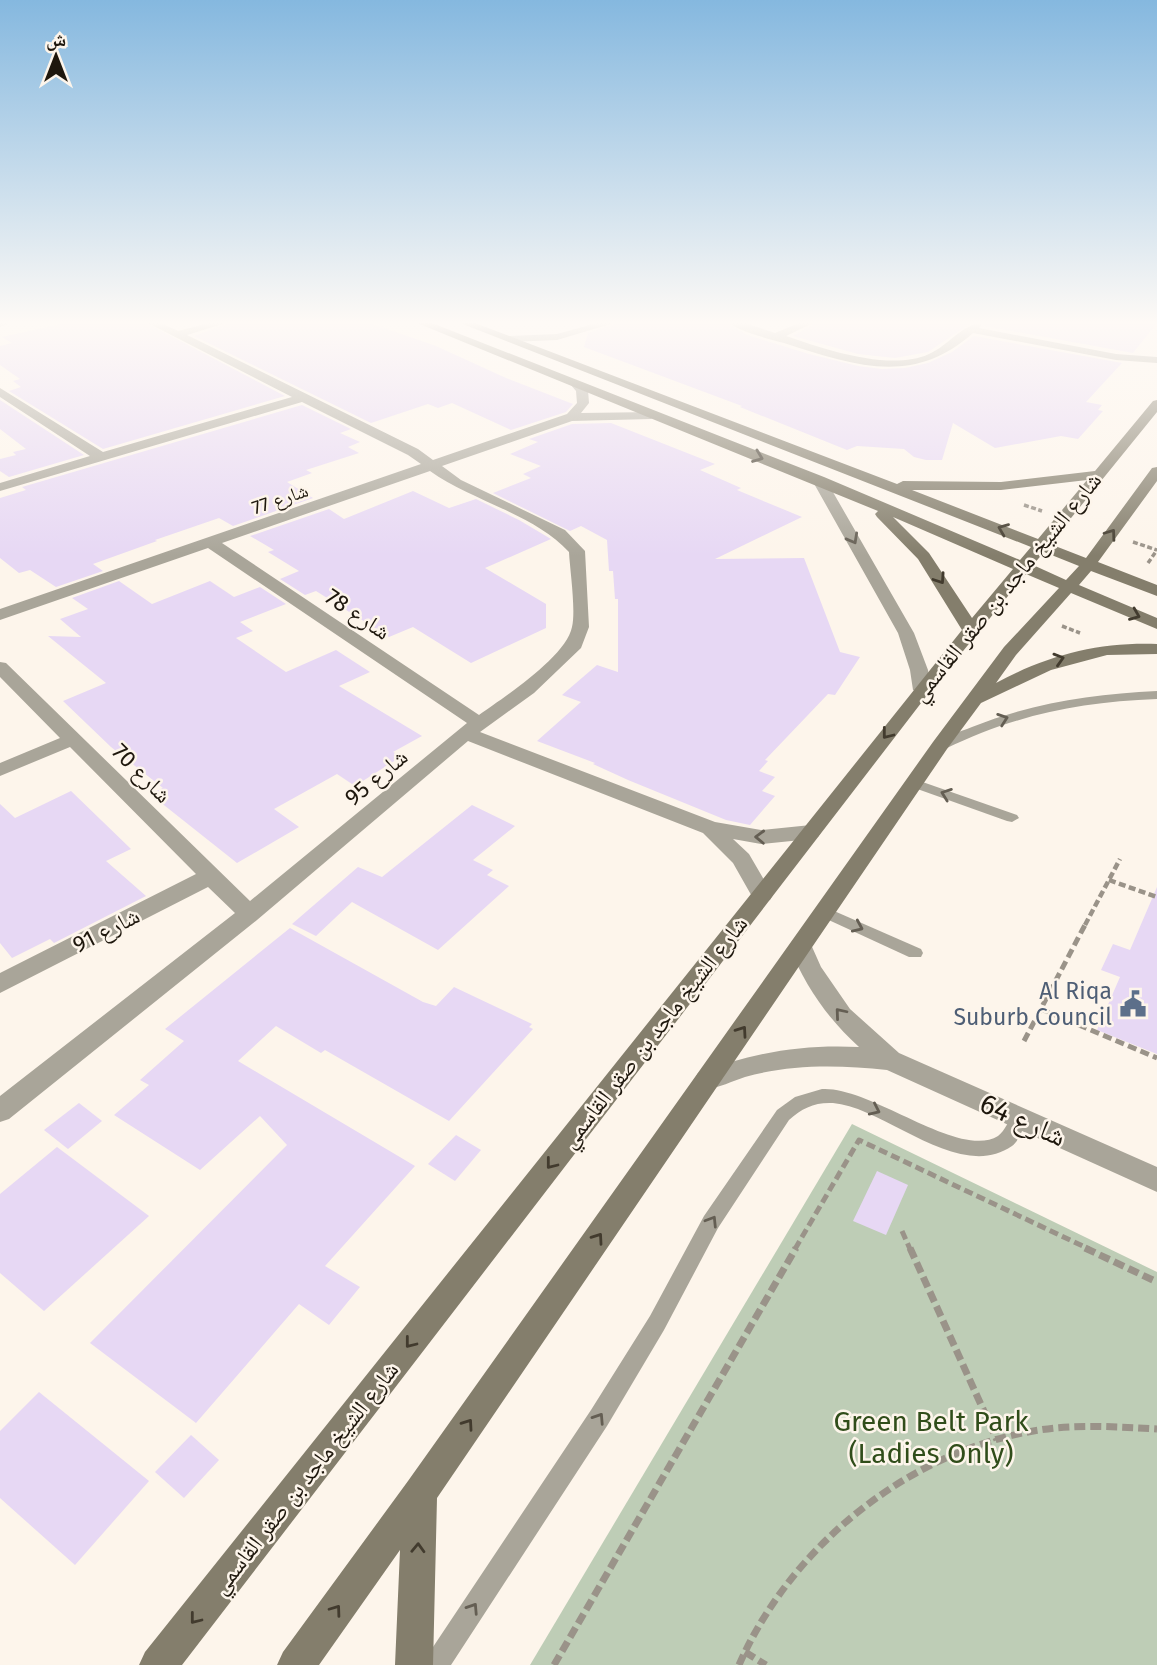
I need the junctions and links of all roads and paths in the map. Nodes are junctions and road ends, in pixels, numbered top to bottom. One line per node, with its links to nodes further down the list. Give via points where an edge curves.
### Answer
1 (10, 401): 10 (street)
2 (293, 401): 10 (street)
3 (308, 401): 11 (street, شارع 95)
4 (583, 401): 9 (street)
5 (617, 401): 8 (main road)
6 (668, 401): 15 (main road)
7 (1157, 404): 12 (main road, شارع الشيخ ماجد بن صقر القاسمي)
8 (652, 415): 9 (street, شارع 77); 13 (main road, one-way to 13)
9 (571, 417): 11 (street, شارع 77)
10 (101, 457): 16 (street)
11 (434, 466): 18 (street, شارع 77); 32 (street, شارع 95, via 456,483 560,533 577,551 581,628 576,641 549,671)
12 (1099, 474): 15 (main road, via 978,488); 19 (main road, شارع الشيخ ماجد بن صقر القاسمي)
13 (819, 480): 17 (main road); 29 (street, one-way to 29, via 906,633)
14 (1154, 482): 20 (main road, شارع الشيخ ماجد بن صقر القاسمي, one-way to 14)
15 (878, 483): 19 (main road, one-way to 15)
16 (0, 487)
17 (857, 497): 21 (main road); 26 (main road, one-way to 26, via 925,556)
18 (211, 543): 24 (street, شارع 77); 32 (street, شارع 78)
19 (1043, 545): 20 (main road); 21 (main road, شارع الشيخ ماجد بن صقر القاسمي)
20 (1089, 564): 22 (main road, شارع الشيخ ماجد بن صقر القاسمي); 23 (main road)
21 (1024, 568): 22 (main road); 26 (main road, شارع الشيخ ماجد بن صقر القاسمي)
22 (1069, 587): 25 (main road, one-way to 25); 31 (main road, شارع الشيخ ماجد بن صقر القاسمي, via 1010,651)
23 (1157, 591)
24 (1, 613)
25 (1157, 624)
26 (971, 630): 29 (main road, شارع الشيخ ماجد بن صقر القاسمي)
27 (1157, 649): 31 (main road, one-way to 27, via 1067,656)
28 (0, 667): 33 (street, شارع 70)
29 (922, 690): 39 (main road, شارع الشيخ ماجد بن صقر القاسمي, one-way to 39)
30 (1157, 695): 34 (lane, one-way to 30, via 1043,706)
31 (977, 700): 34 (main road, شارع الشيخ ماجد بن صقر القاسمي)
32 (473, 728): 38 (street, شارع 78); 46 (street, شارع 95)
33 (73, 739): 35 (street); 41 (street, شارع 70)
34 (940, 746): 36 (main road, شارع الشيخ ماجد بن صقر القاسمي)
35 (0, 770)
36 (915, 783): 37 (lane, one-way to 36); 45 (main road, شارع الشيخ ماجد بن صقر القاسمي)
37 (1012, 818)
38 (711, 828): 39 (street, one-way to 38, via 761,837); 43 (street, via 741,859)
39 (810, 832): 43 (main road, شارع الشيخ ماجد بن صقر القاسمي)
40 (1120, 859): 42 (path)
41 (211, 876): 46 (street, شارع 70); 49 (street, شارع 91)
42 (1109, 880): 44 (path); 50 (path)
43 (762, 895): 64 (main road, شارع الشيخ ماجد بن صقر القاسمي, one-way to 64)
44 (1157, 897)
45 (825, 912): 47 (main road, شارع الشيخ ماجد بن صقر القاسمي); 48 (lane, one-way to 48)
46 (249, 914): 55 (street, شارع 95)
47 (801, 946): 53 (street, شارع 64, one-way to 47, via 841,1016 810,969); 54 (main road, شارع الشيخ ماجد بن صقر القاسمي, one-way to 47)
48 (915, 953)
49 (0, 984)
50 (1041, 1009): 51 (path); 52 (path)
51 (1024, 1041)
52 (1157, 1058)
53 (890, 1060): 54 (street, شارع 64, via 813,1054 776,1058); 56 (street, شارع 64)
54 (708, 1080): 62 (main road, شارع الشيخ ماجد بن صقر القاسمي, one-way to 54)
55 (0, 1111)
56 (1019, 1118): 57 (street, شارع 64); 67 (lane, one-way to 56, via 599,1418 711,1222 791,1107 813,1097 839,1096 965,1148 1009,1138)
57 (1157, 1180)
58 (902, 1231): 61 (path)
59 (1157, 1282): 68 (path, via 859,1140)
60 (1157, 1429): 61 (path, via 1065,1427)
61 (997, 1440): 63 (path, via 900,1480 856,1512 816,1550 779,1596)
62 (420, 1493): 65 (main road, شارع الشيخ ماجد بن صقر القاسمي, one-way to 62); 66 (main road, one-way to 62)
63 (745, 1651): 69 (path); 70 (path)
64 (158, 1665)
65 (296, 1665)
66 (414, 1665)
67 (436, 1665)
68 (554, 1665)
69 (739, 1665)
70 (766, 1665)

